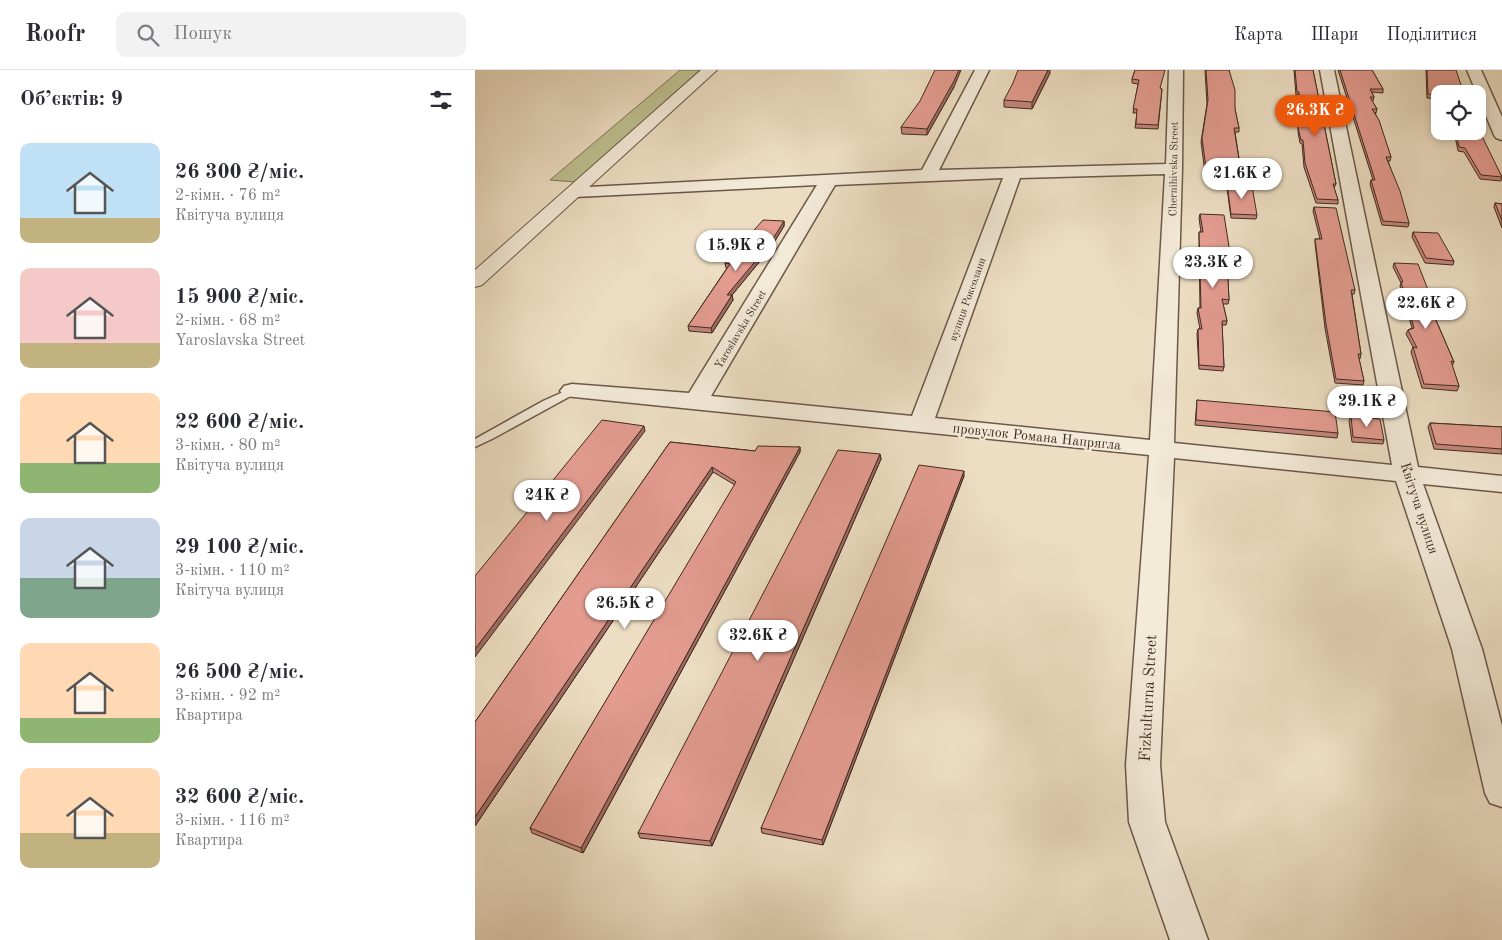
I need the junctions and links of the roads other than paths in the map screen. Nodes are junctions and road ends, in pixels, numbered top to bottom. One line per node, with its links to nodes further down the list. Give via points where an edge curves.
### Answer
1 (710, 70): 11 (street)
2 (982, 70): 9 (street)
3 (1176, 70): 7 (street, Chernihivska Street)
4 (1327, 70): 18 (street, Квітуча вулиця)
5 (1474, 70): 6 (street)
6 (1502, 135)
7 (1174, 169): 8 (street); 17 (street, Chernihivska Street)
8 (1013, 173): 9 (street); 15 (street, вулиця Роксолани)
9 (928, 175): 10 (street)
10 (829, 180): 11 (street); 14 (street, Yaroslavska Street)
11 (575, 192): 12 (street)
12 (475, 281)
13 (572, 391): 14 (street, провулок Романа Напрягла); 16 (lane)
14 (697, 400): 15 (street, провулок Романа Напрягла)
15 (921, 425): 17 (street, провулок Романа Напрягла)
16 (475, 443)
17 (1162, 448): 18 (street, провулок Романа Напрягла); 21 (street, Fizkulturna Street, via 1143,765 1147,822)
18 (1407, 475): 19 (street, провулок Романа Напрягла); 20 (street, Квітуча вулиця, via 1467,649)
19 (1502, 484)
20 (1502, 793)
21 (1189, 940)

